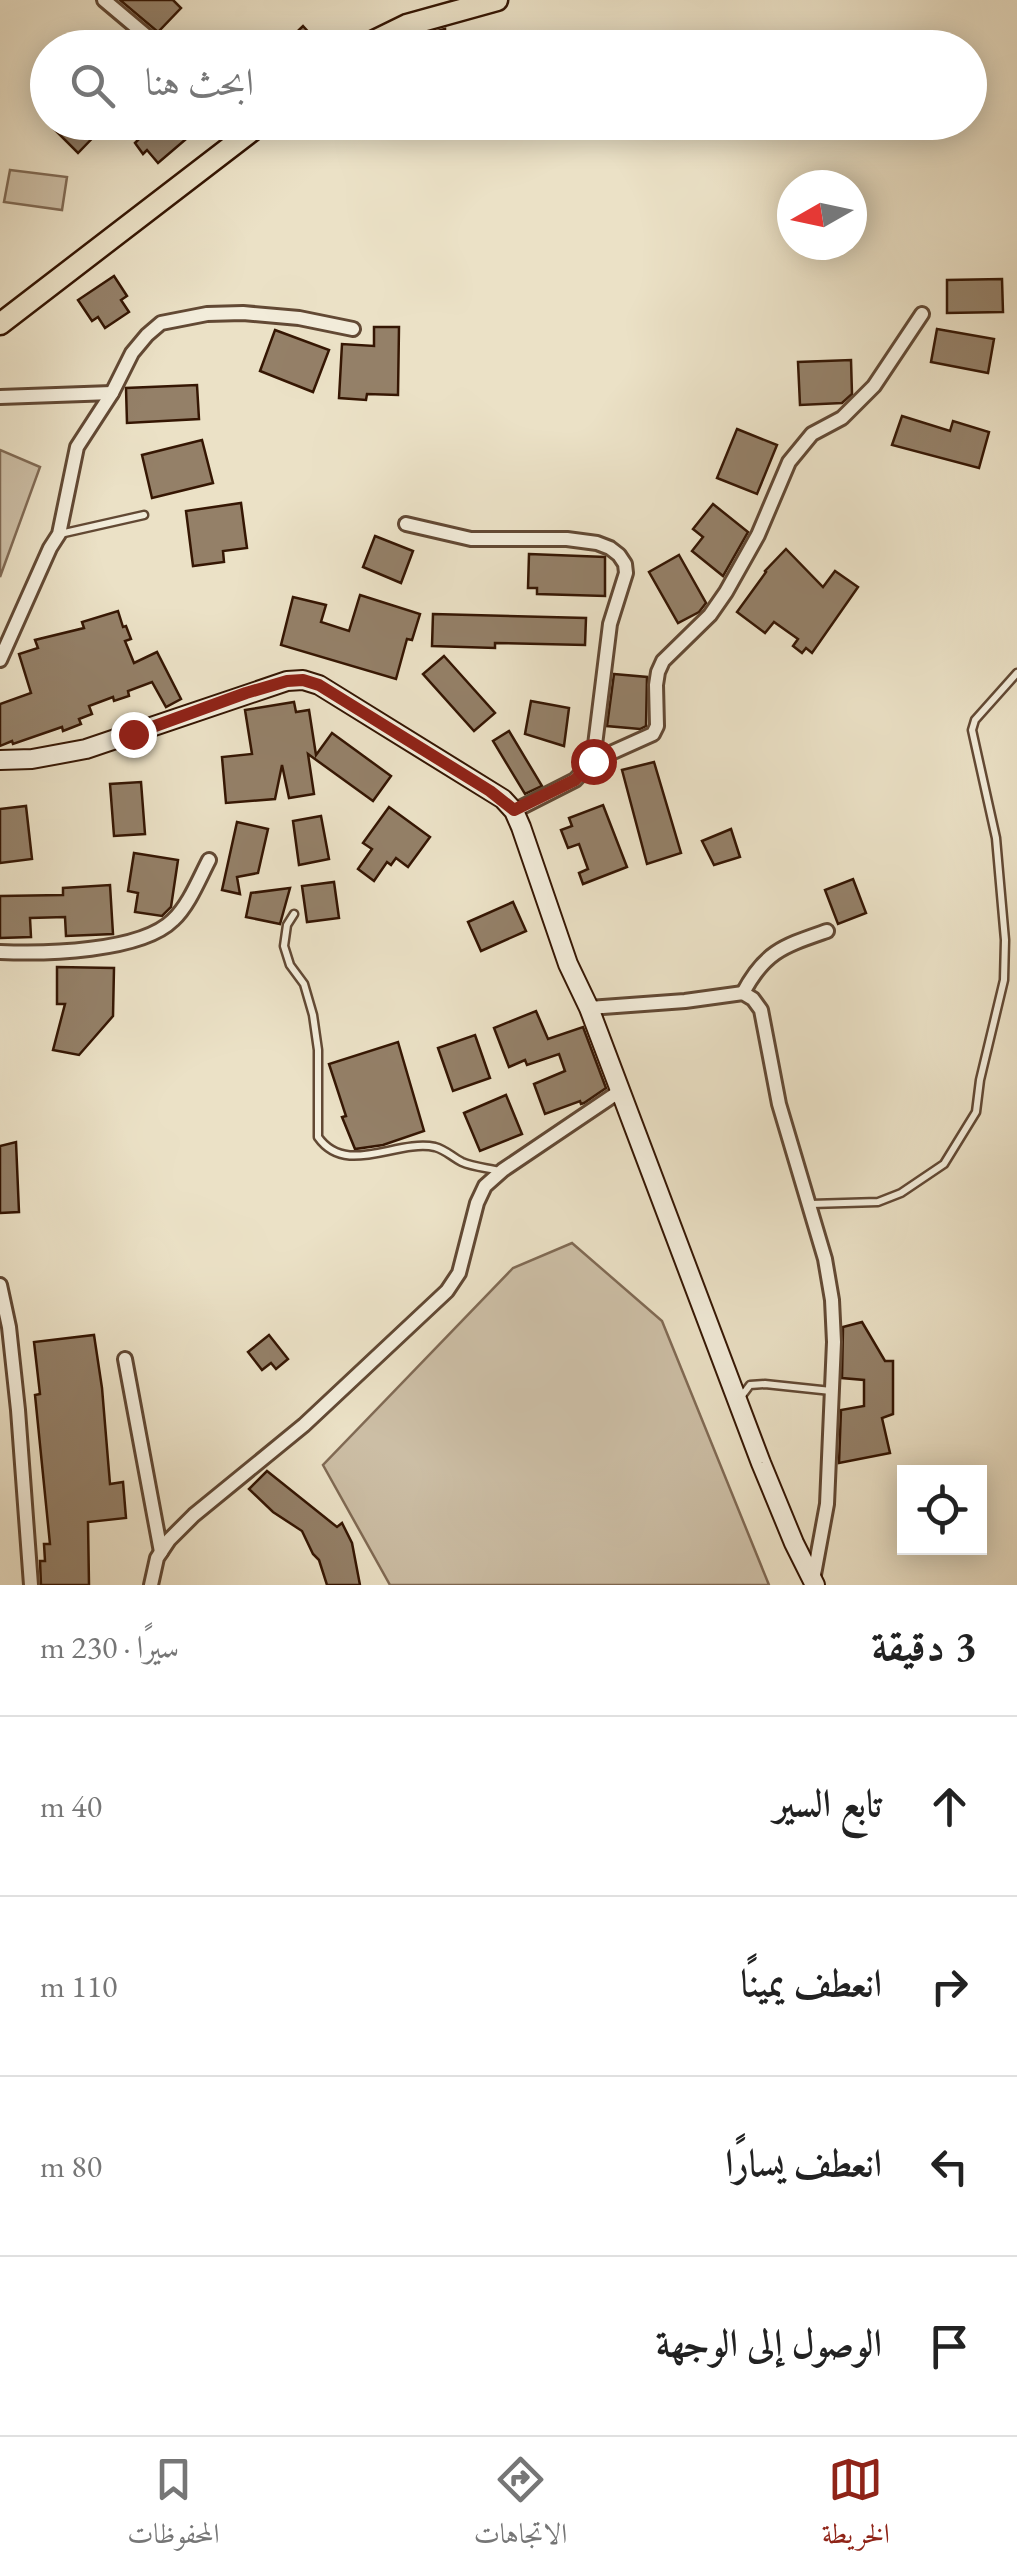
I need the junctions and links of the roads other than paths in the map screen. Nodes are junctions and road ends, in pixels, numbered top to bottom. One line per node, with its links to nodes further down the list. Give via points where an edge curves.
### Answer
1 (104, 0): 3 (street)
2 (497, 0): 4 (main road)
3 (140, 30)
4 (397, 30)
5 (233, 140): 7 (main road)
6 (922, 314): 17 (street, via 874,386 798,447 726,592 663,661 653,734)
7 (0, 324)
8 (353, 328): 9 (street, via 243,312 178,318 147,335)
9 (112, 394): 10 (street); 13 (street, via 77,447)
10 (0, 397)
11 (144, 515): 13 (lane)
12 (406, 524): 17 (street, via 471,539 597,543 619,556 626,574 610,624)
13 (58, 534): 14 (street)
14 (0, 660)
15 (1017, 673): 27 (lane, via 972,730 996,838 1005,940 1004,980 976,1112 944,1164 900,1193 878,1202)
16 (0, 760): 18 (street, via 86,749 303,680)
17 (593, 761): 18 (street, via 575,780)
18 (514, 810): 24 (street)
19 (209, 860): 22 (street, via 174,920 154,934 86,948)
20 (294, 914): 26 (lane, via 284,946 313,1015 318,1136 324,1146 339,1156 430,1146)
21 (827, 931): 23 (street, via 779,950)
22 (0, 952)
23 (742, 993): 24 (street); 27 (street, via 761,1010 779,1104)
24 (589, 1008): 25 (street)
25 (620, 1091): 26 (street); 31 (street)
26 (501, 1172): 32 (street, via 477,1203 460,1272 447,1291 304,1425 194,1515)
27 (810, 1204): 30 (street, via 832,1300)
28 (0, 1285): 34 (street, via 18,1410)
29 (126, 1359): 32 (street)
30 (831, 1390): 31 (lane, via 750,1385); 33 (street, via 826,1504)
31 (738, 1402): 33 (street)
32 (162, 1552): 35 (street)
33 (814, 1582)
34 (31, 1585)
35 (151, 1585)

